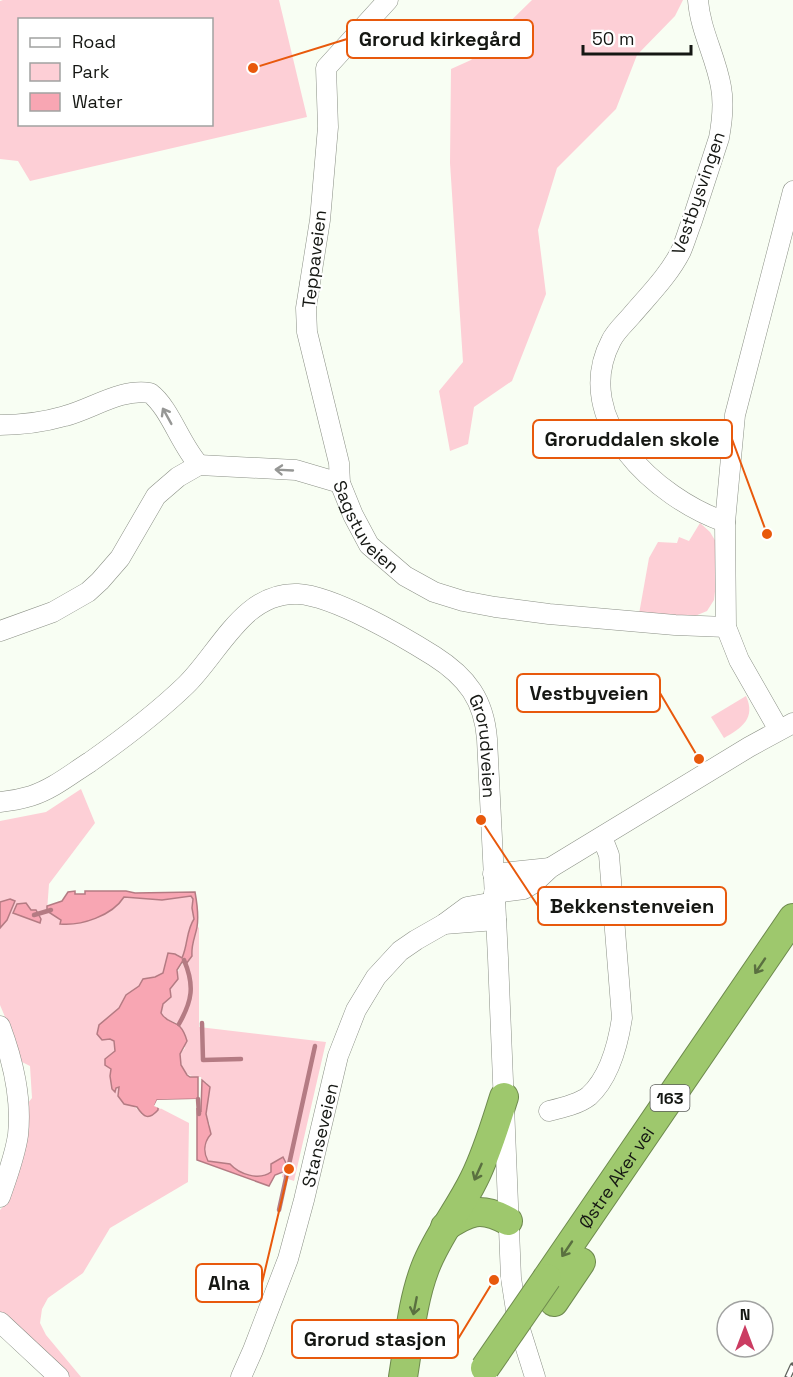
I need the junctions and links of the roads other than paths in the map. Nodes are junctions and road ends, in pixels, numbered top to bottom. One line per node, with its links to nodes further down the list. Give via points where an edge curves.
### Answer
1 (388, 0): 6 (street, Teppaveien, via 326,68 328,127 320,220 306,308 312,359 339,464)
2 (698, 0): 7 (street, Vestbysvingen, via 722,88 719,138 681,251 656,288 612,338 602,359 600,391 603,412 630,457 679,500)
3 (793, 191): 7 (street, via 735,416)
4 (0, 425): 5 (street, one-way to 4, via 150,393 133,392 65,416)
5 (199, 465): 6 (street, Sagstuveien, one-way to 5, via 296,470); 9 (street, via 156,496 120,558 94,586 53,612)
6 (340, 483): 8 (street, Sagstuveien, via 369,545 405,576 434,592 495,607 549,614)
7 (724, 522): 8 (street)
8 (726, 627): 10 (street, via 739,660)
9 (0, 631)
10 (786, 727): 12 (street)
11 (0, 802): 13 (street, Grorudveien, via 49,789 133,732 188,683 238,623 262,603 283,595 306,595 348,609 419,646 447,664 476,695 486,727)
12 (602, 837): 13 (street, Stanseveien); 18 (street, via 609,855 622,1018 619,1035 605,1072 588,1096)
13 (494, 897): 17 (street, Grorudveien); 26 (street, Stanseveien, via 416,940 387,963 348,1025 293,1243)
14 (793, 918): 22 (highway, Østre Aker vei / 163, one-way to 22)
15 (793, 952): 22 (highway, Østre Aker vei / 163)
16 (0, 1026): 19 (street, via 14,1069 18,1124)
17 (504, 1097): 20 (street, Grorudveien); 21 (highway, one-way to 21, via 474,1181)
18 (549, 1111)
19 (0, 1197)
20 (508, 1221): 21 (highway, via 487,1211 471,1213); 28 (street, Grorudveien, via 513,1299)
21 (446, 1228): 27 (highway, one-way to 27, via 423,1271)
22 (550, 1290): 24 (highway, Østre Aker vei / 163)
23 (0, 1322): 25 (street)
24 (489, 1374)
25 (59, 1377)
26 (241, 1377)
27 (403, 1377)
28 (536, 1377)

